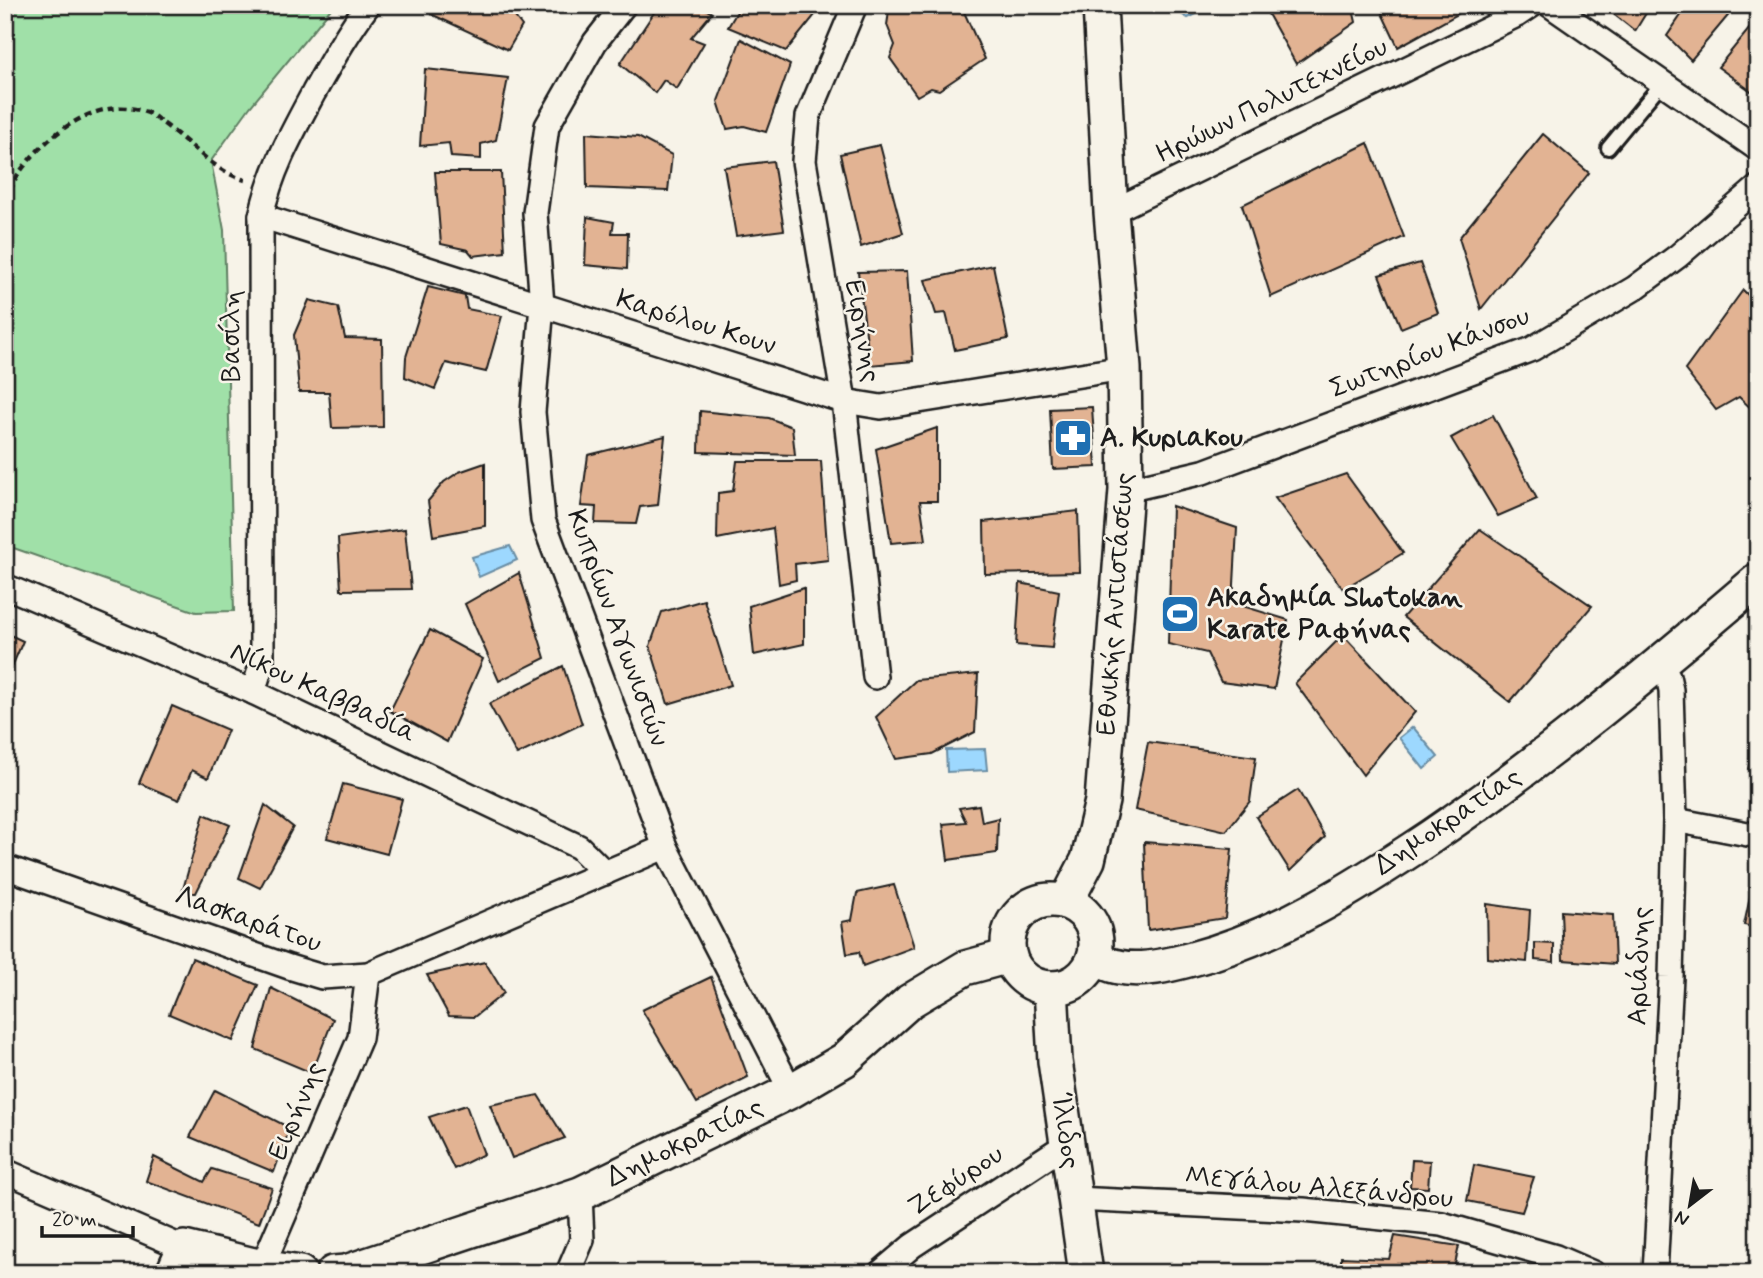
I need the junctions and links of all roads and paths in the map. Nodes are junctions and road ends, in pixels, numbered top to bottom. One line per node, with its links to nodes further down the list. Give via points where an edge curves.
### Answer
1 (368, 5): 10 (street, Βασίλη, via 346,34)
2 (624, 5): 15 (street, Κυπρίων Αγωνιστών, via 595,42 547,126 535,213)
3 (855, 5): 17 (street, Ειρήνης, via 808,117 804,161)
4 (1100, 5): 13 (street, Εθνικής Αντιστάσεως)
5 (1532, 5): 13 (street, Ηρώων Πολυτεχνείου)
6 (1550, 5): 7 (street)
7 (1661, 84): 8 (lane); 9 (street)
8 (1608, 148)
9 (1758, 149)
10 (268, 185): 12 (path, via 239,178 148,113 115,108 79,118 47,143 18,174); 14 (street, Βασίλη)
11 (1758, 187): 18 (street, Σωτηρίου Κάνσου, via 1646,280 1532,349 1203,472)
12 (5, 202)
13 (1111, 212): 16 (street, Εθνικής Αντιστάσεως)
14 (261, 216): 15 (street, Καρόλου Κουν); 23 (street, Βασίλη, via 262,663)
15 (542, 306): 17 (street, Καρόλου Κουν); 26 (street, Κυπρίων Αγωνιστών, via 533,412 543,520)
16 (1124, 368): 17 (street, Καρόλου Κουν, via 881,407); 18 (street, Εθνικής Αντιστάσεως)
17 (844, 401): 22 (street, Ειρήνης)
18 (1126, 490): 29 (street, Εθνικής Αντιστάσεως, via 1102,801 1088,860)
19 (1758, 580): 21 (street, Δημοκρατίας)
20 (5, 586): 23 (street, Νίκου Καββαδία)
21 (1659, 665): 24 (street, Αριάδνης, via 1671,690); 31 (street, Δημοκρατίας, via 1472,808 1332,899 1279,927 1222,951 1175,964 1119,968)
22 (875, 677)
23 (253, 692): 28 (street, Νίκου Καββαδία, via 579,847)
24 (1675, 820): 25 (street); 47 (street, Αριάδνης)
25 (1758, 836)
26 (665, 847): 28 (street, Λασκαράτου); 34 (street, Κυπρίων Αγωνιστών)
27 (5, 867): 32 (street, Λασκαράτου, via 300,971 322,977)
28 (605, 873): 32 (street, Λασκαράτου)
29 (1066, 902): 30 (street, via 1052,899 1026,907 1010,929); 31 (street, via 1088,918 1096,944)
30 (1009, 956): 33 (street, via 1025,979); 34 (street, Δημοκρατίας, via 965,968 921,995 844,1059)
31 (1094, 958): 33 (street, via 1077,980)
32 (368, 974): 40 (street, Ειρήνης, via 360,1038)
33 (1051, 988): 35 (street, Ίλιδος)
34 (791, 1091): 37 (street, Δημοκρατίας)
35 (1067, 1144): 38 (street, Ίλιδος); 44 (street, Ζεφύρου, via 912,1246)
36 (5, 1171): 39 (street)
37 (580, 1194): 42 (street, Δημοκρατίας); 43 (street, via 582,1240)
38 (1075, 1199): 45 (street, Ίλιδος); 46 (street, Μεγάλου Αλεξάνδρου, via 1303,1210 1442,1224 1556,1257)
39 (179, 1260): 40 (street)
40 (262, 1267): 41 (street)
41 (300, 1273)
42 (333, 1273)
43 (568, 1273)
44 (880, 1273)
45 (1086, 1273)
46 (1593, 1273)
47 (1655, 1273)

